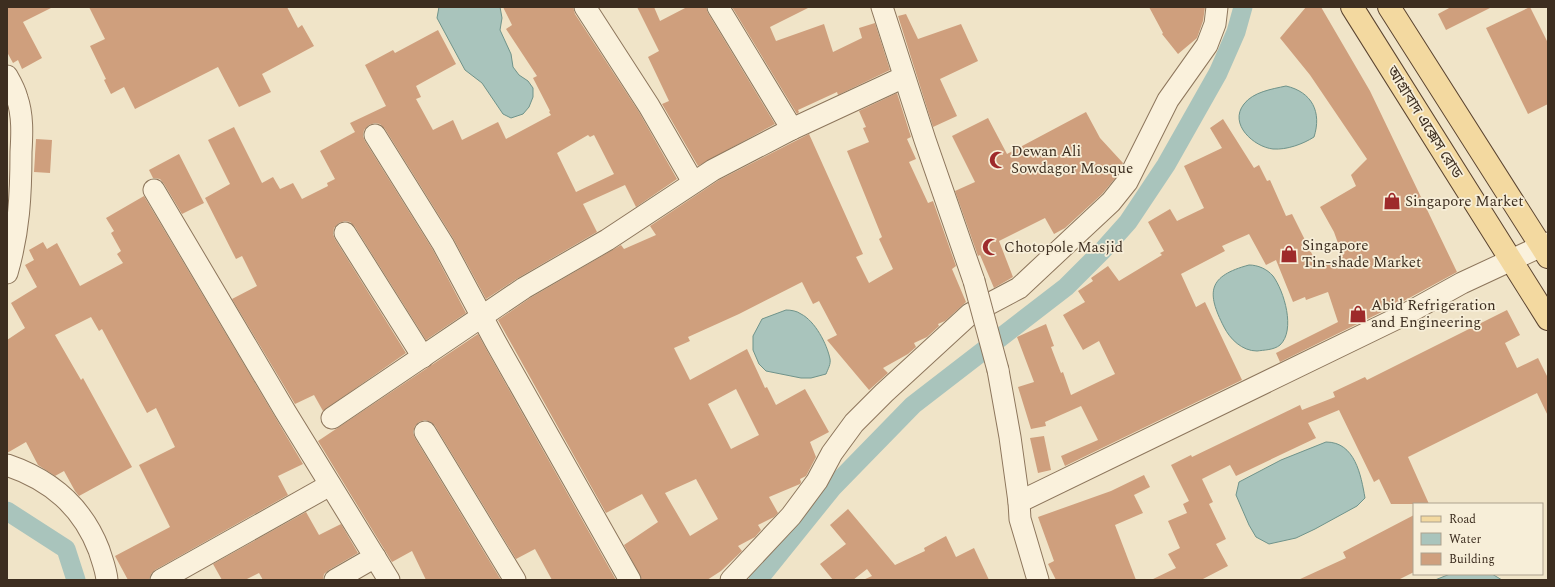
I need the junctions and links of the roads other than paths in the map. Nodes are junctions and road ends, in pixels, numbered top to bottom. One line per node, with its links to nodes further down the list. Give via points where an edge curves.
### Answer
1 (718, 7): 9 (street)
2 (882, 7): 8 (street)
3 (1216, 7): 32 (street, via 1215,24 1207,45 1168,100 1126,182 1110,202 1019,288 970,314 884,393 854,423 832,452 817,481 791,516)
4 (1352, 7): 15 (main road, আগ্রাবাদ এক্সেস রোড)
5 (1389, 7): 14 (main road, আগ্রাবাদ এক্সেস রোড)
6 (594, 10): 11 (street)
7 (7, 76): 16 (street, via 17,98 21,119 20,211)
8 (904, 77): 9 (street); 24 (street, bridge, via 974,281 998,370)
9 (792, 129): 11 (street)
10 (375, 134): 17 (street, via 443,244)
11 (693, 182): 17 (street)
12 (154, 190): 23 (street)
13 (345, 233): 19 (street)
14 (1546, 249): 15 (street)
15 (1513, 261): 18 (main road, আগ্রাবাদ এক্সেস রোড); 24 (street, via 1462,283 1399,318)
16 (7, 273)
17 (482, 317): 19 (street); 31 (street)
18 (1548, 319)
19 (423, 357): 20 (street)
20 (332, 418)
21 (425, 432): 30 (street)
22 (7, 465): 26 (street, via 36,477 58,492 79,512 95,542)
23 (330, 485): 25 (street); 27 (street)
24 (1019, 502): 33 (street, via 1020,519)
25 (374, 556): 28 (street); 29 (street)
26 (107, 580)
27 (160, 580)
28 (335, 580)
29 (389, 580)
30 (515, 580)
31 (630, 580)
32 (731, 580)
33 (1038, 580)

